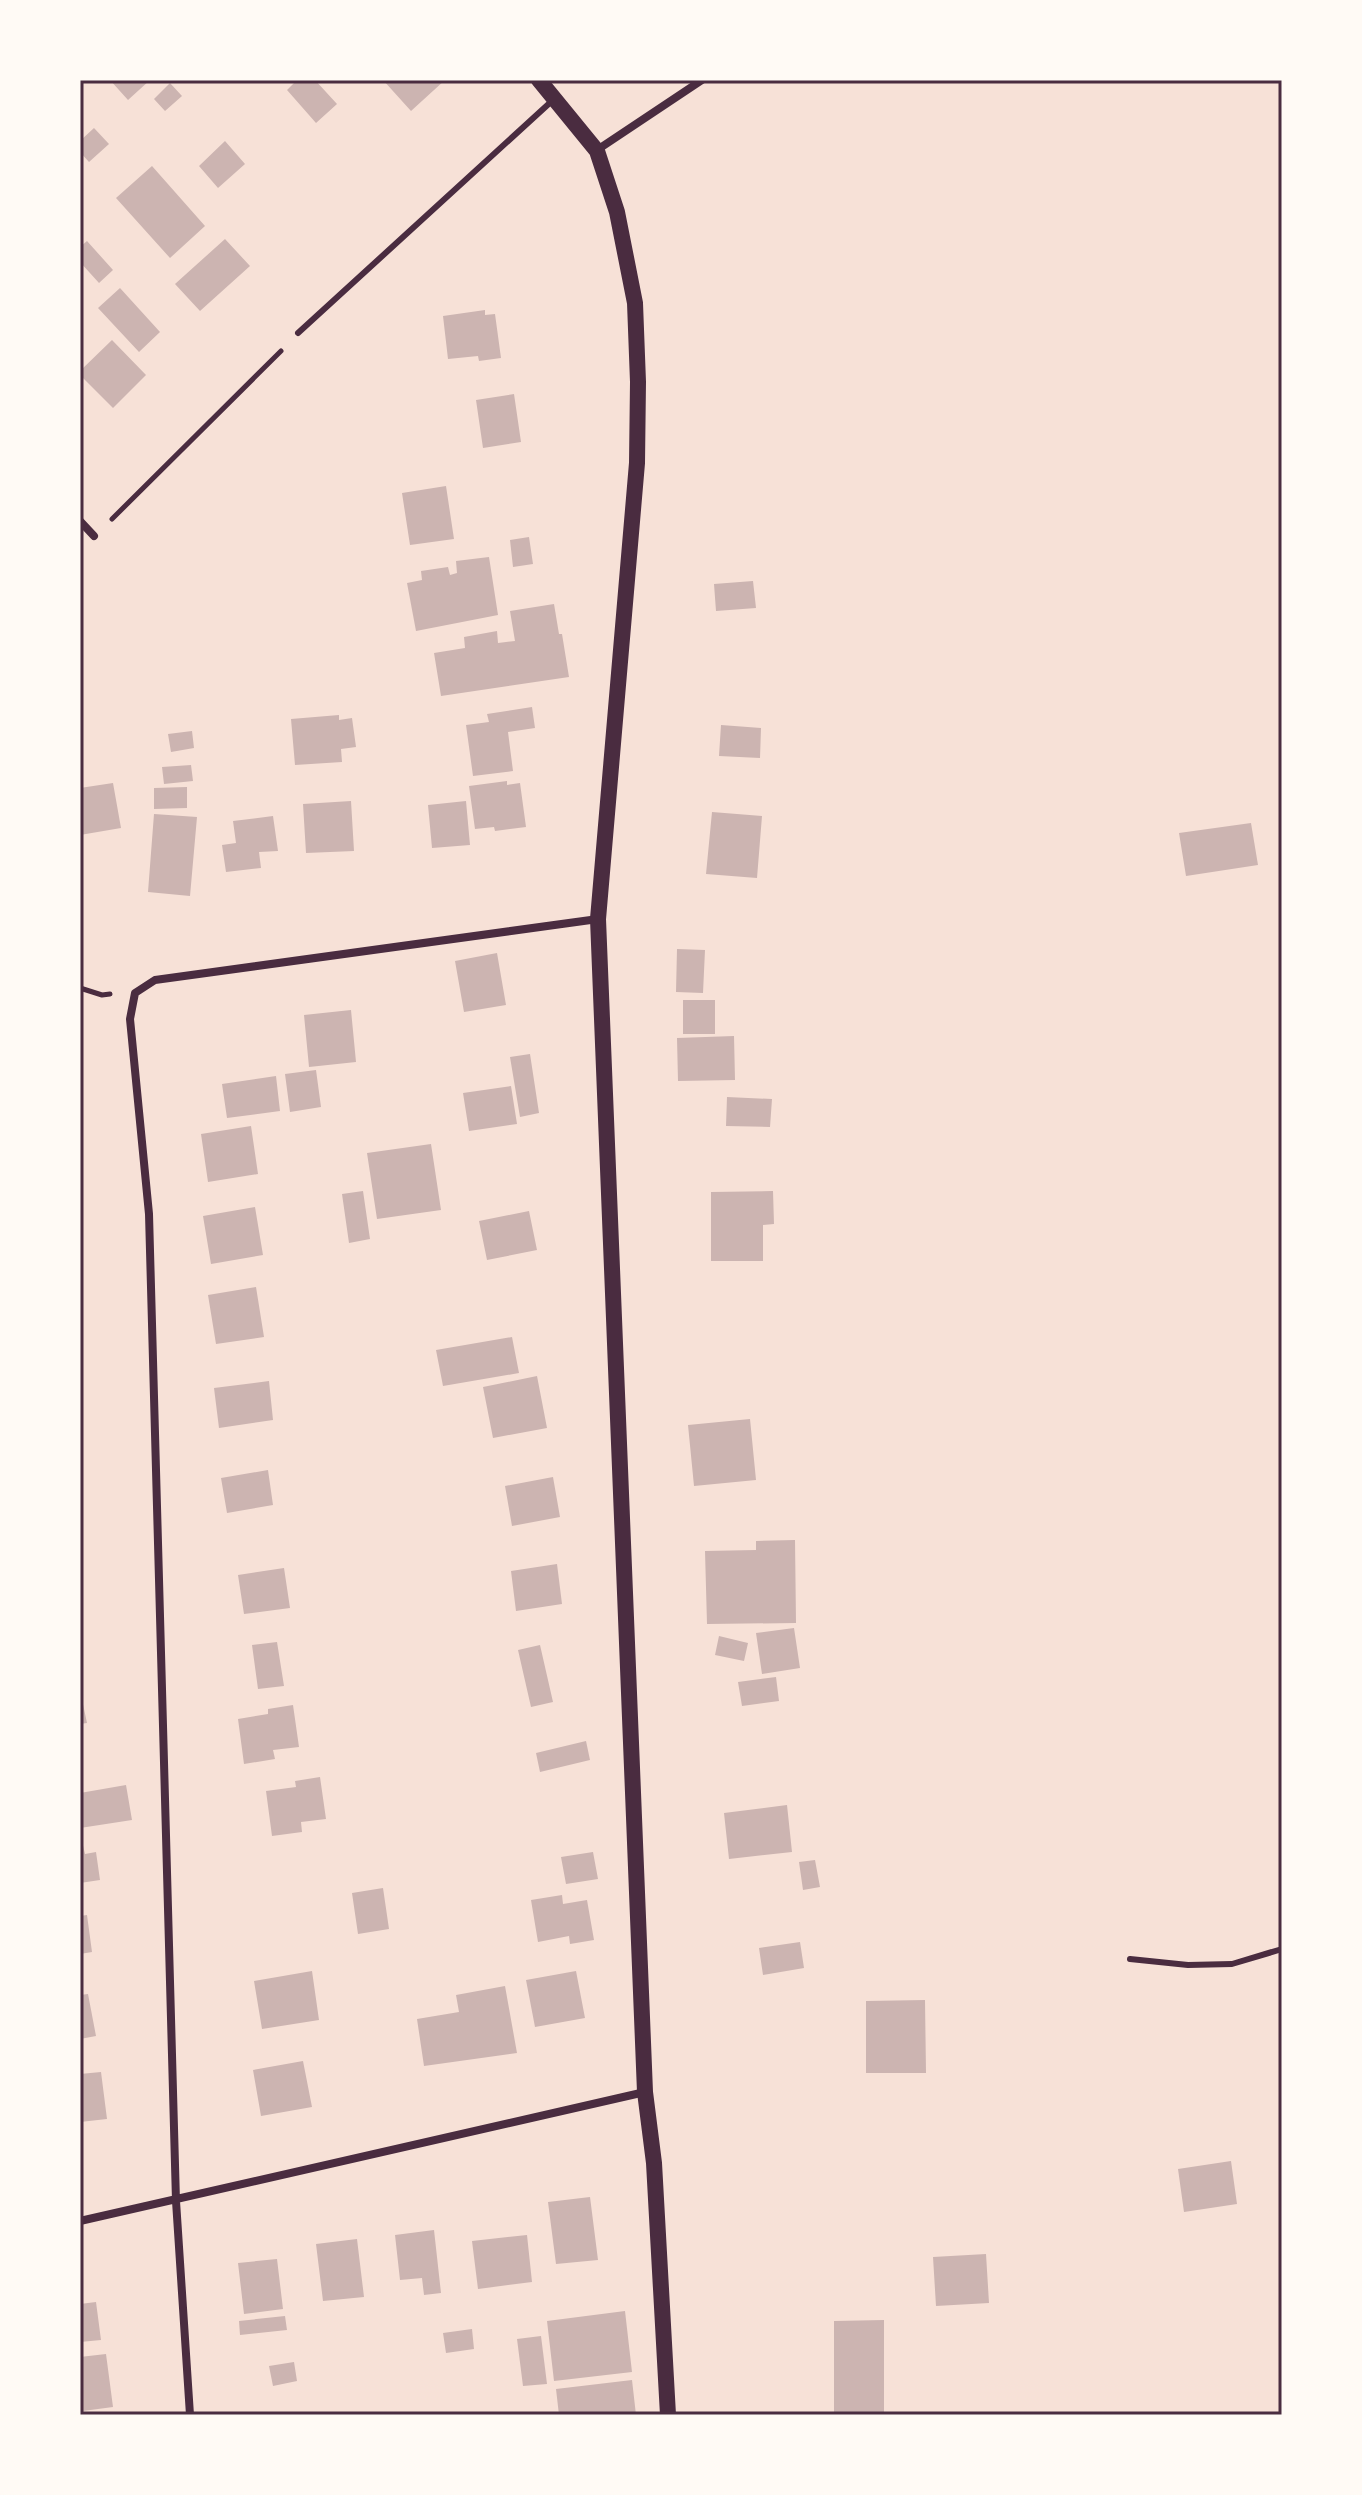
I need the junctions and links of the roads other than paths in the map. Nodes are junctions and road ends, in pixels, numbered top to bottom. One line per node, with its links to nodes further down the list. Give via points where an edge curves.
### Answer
1 (539, 80): 3 (main road)
2 (702, 80): 4 (street)
3 (555, 98): 4 (main road); 5 (lane)
4 (597, 151): 8 (main road, via 617,212 635,303 638,382 637,463)
5 (298, 333)
6 (80, 521): 7 (street)
7 (94, 536)
8 (598, 919): 11 (main road); 12 (street, via 155,980 135,993 130,1019 149,1214)
9 (1282, 1949): 10 (lane, via 1232,1964)
10 (1130, 1959)
11 (645, 2092): 12 (street); 15 (main road)
12 (176, 2201): 13 (street); 14 (street)
13 (80, 2221)
14 (190, 2415)
15 (668, 2415)

